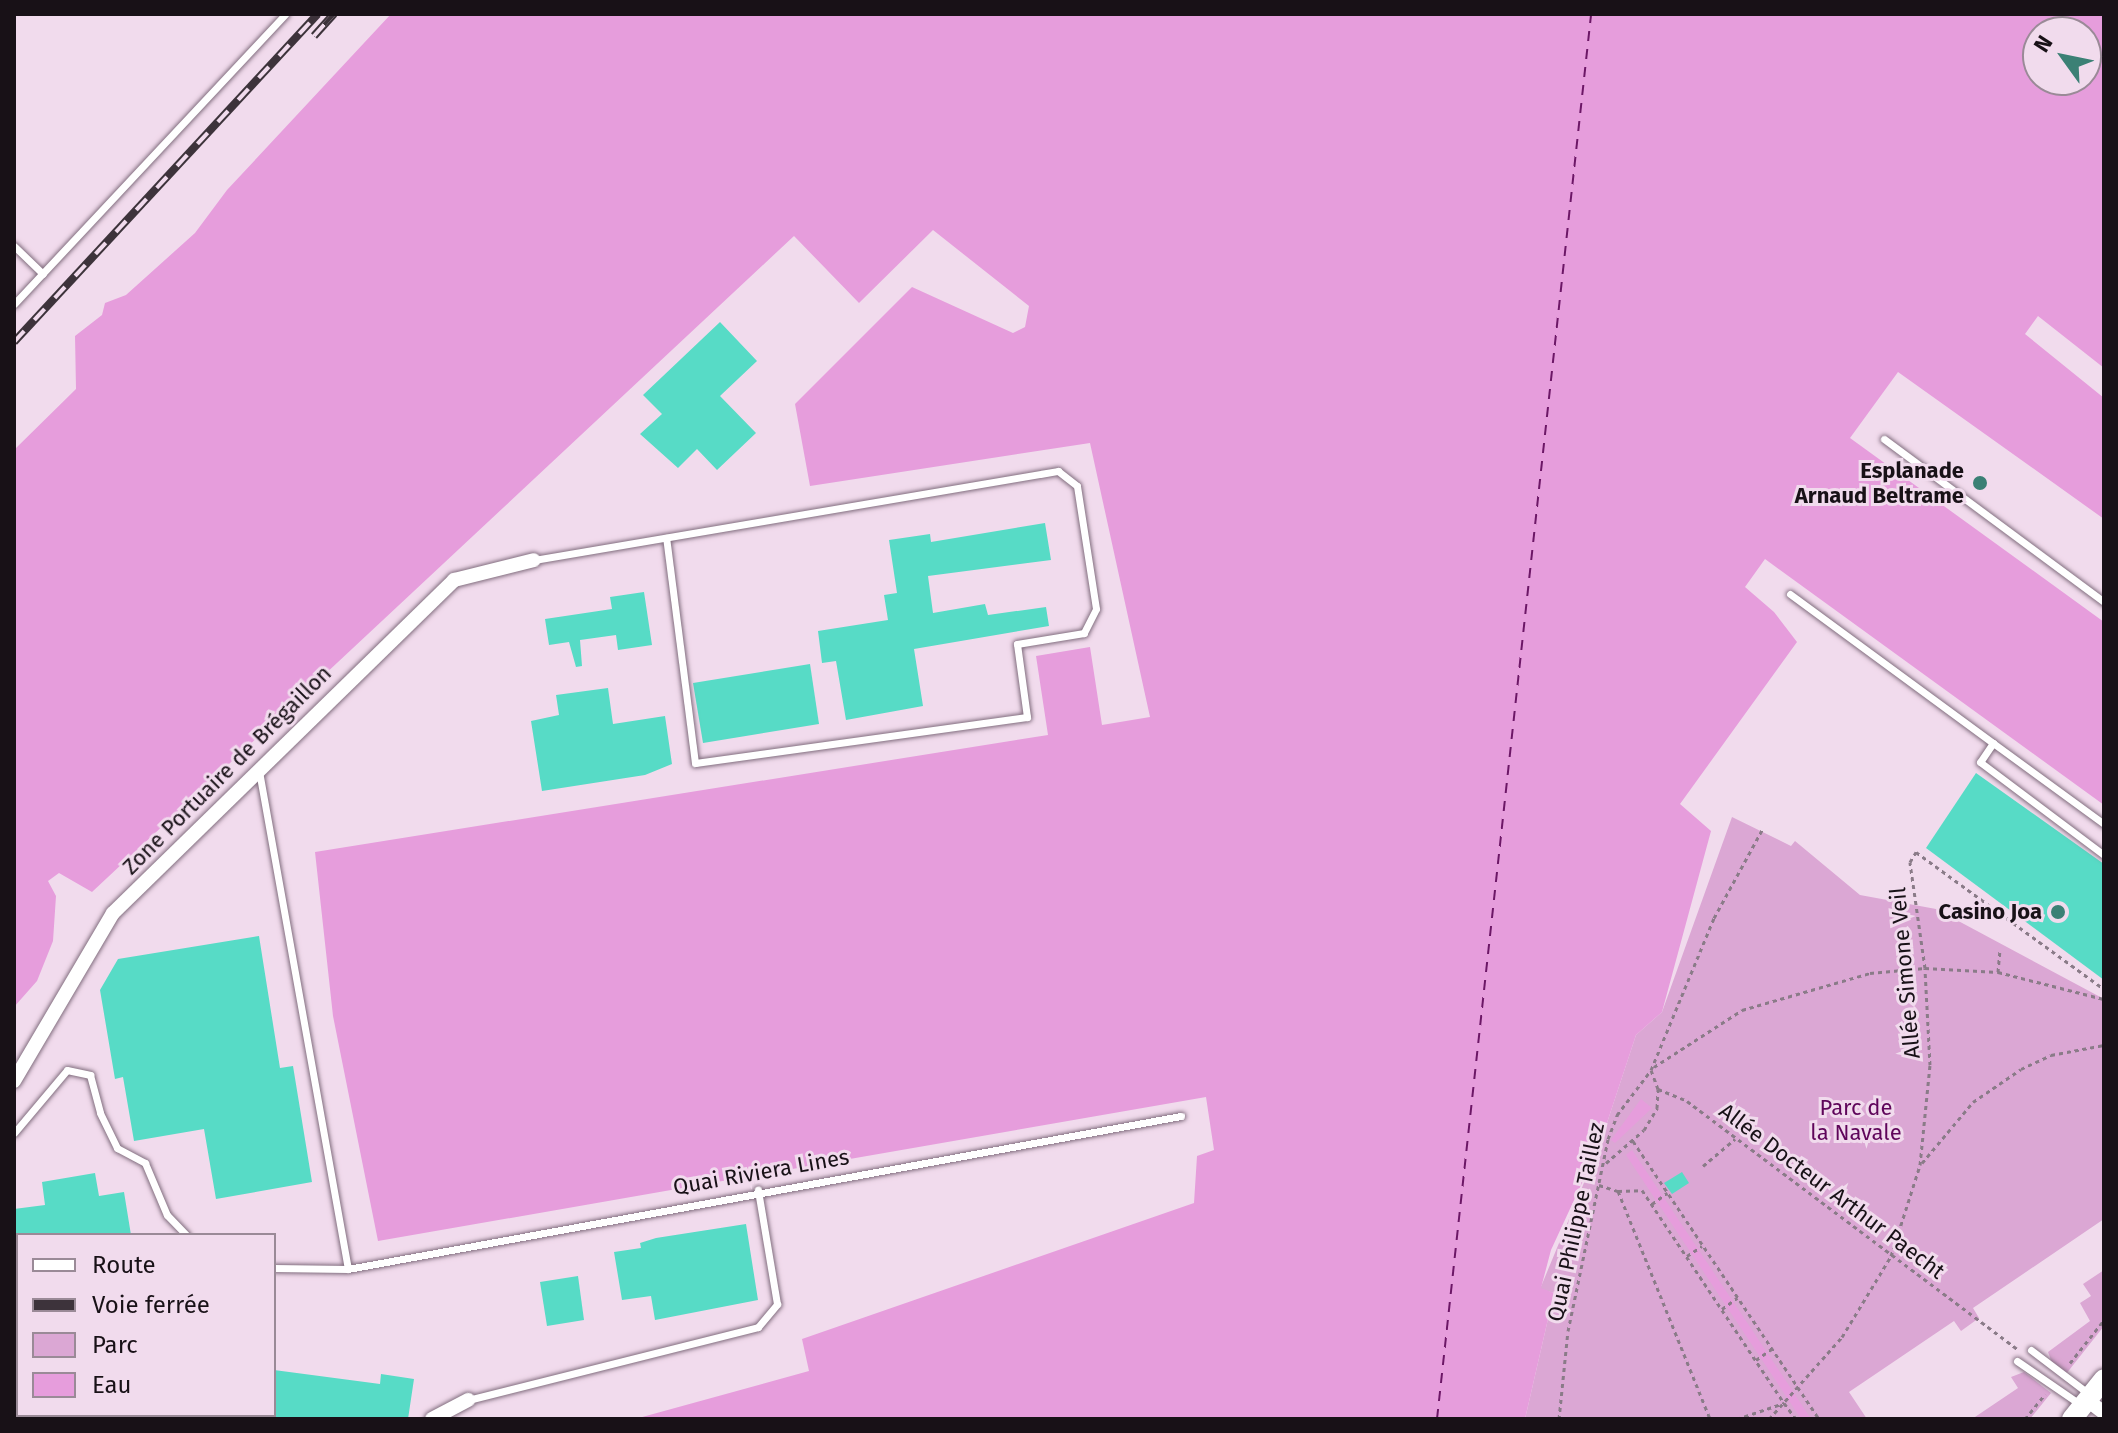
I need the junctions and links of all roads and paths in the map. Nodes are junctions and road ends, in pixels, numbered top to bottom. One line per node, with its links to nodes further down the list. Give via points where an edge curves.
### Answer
1 (285, 14): 3 (lane)
2 (14, 246): 3 (lane)
3 (43, 274): 4 (lane)
4 (14, 304)
5 (1884, 439): 9 (lane)
6 (666, 538): 6 (lane, via 695,763 1027,717 1017,644 1084,633 1096,609 1077,486 1058,471); 7 (lane)
7 (534, 560): 11 (street, Zone Portuaire de Brégaillon, via 454,580)
8 (1790, 594): 10 (lane)
9 (2104, 602)
10 (1993, 743): 12 (lane); 14 (lane, via 1980,762)
11 (258, 769): 22 (street, Zone Portuaire de Brégaillon, via 113,913); 41 (lane)
12 (2104, 824)
13 (1763, 828): 21 (path, Quai Philippe Taillez, via 1714,918)
14 (2104, 855)
15 (2000, 949): 17 (path)
16 (1925, 968): 17 (path); 18 (path, Allée Simone Veil, via 1910,862 1916,852); 21 (path, via 1841,978 1742,1010); 29 (path, Allée Simone Veil, via 1930,1065)
17 (1998, 972): 19 (path)
18 (2104, 989)
19 (2104, 999)
20 (2104, 1045): 29 (path, via 2051,1055 2021,1069 1973,1102)
21 (1651, 1070): 23 (path); 28 (path, Quai Philippe Taillez, via 1617,1115)
22 (14, 1081)
23 (1658, 1089): 26 (path, Allée Docteur Arthur Paecht, via 1687,1101); 27 (path, via 1657,1108)
24 (1181, 1116): 32 (lane, Quai Riviera Lines)
25 (14, 1133): 36 (lane, via 67,1070 90,1075 117,1148 145,1163 167,1215)
26 (1735, 1139): 30 (path); 39 (path, Allée Docteur Arthur Paecht)
27 (1633, 1141): 28 (path); 34 (path)
28 (1604, 1164): 31 (path, Quai Philippe Taillez)
29 (1920, 1165): 39 (path, Allée Simone Veil)
30 (1703, 1166)
31 (1599, 1185): 33 (path); 57 (path, Quai Philippe Taillez, via 1568,1331)
32 (758, 1190): 41 (lane, Quai Riviera Lines); 52 (lane, via 777,1304 758,1327)
33 (1618, 1191): 35 (path, via 1642,1190); 58 (path)
34 (1667, 1193): 35 (path); 37 (path)
35 (1652, 1204): 38 (path)
36 (184, 1233)
37 (1702, 1246): 38 (path); 42 (path)
38 (1687, 1256): 43 (path)
39 (1891, 1256): 46 (path, Allée Docteur Arthur Paecht, via 1983,1326); 50 (path, Allée Simone Veil, via 1842,1337)
40 (276, 1268): 41 (lane, Quai Riviera Lines)
41 (348, 1269)
42 (1737, 1298): 43 (path); 45 (path)
43 (1722, 1309): 47 (path)
44 (2104, 1320): 49 (path)
45 (1772, 1349): 47 (path); 50 (path)
46 (2028, 1352): 53 (lane)
47 (1756, 1360): 54 (path)
48 (2017, 1361): 53 (lane)
49 (2064, 1369)
50 (1799, 1389): 54 (path, Allée Simone Veil); 62 (path)
51 (2046, 1393): 63 (path)
52 (468, 1400): 56 (street)
53 (2087, 1400): 55 (street)
54 (1786, 1401): 59 (path); 60 (path, Allée Simone Veil); 61 (path)
55 (2104, 1413)
56 (432, 1419)
57 (1559, 1419)
58 (1710, 1419)
59 (1737, 1419)
60 (1769, 1419)
61 (1796, 1419)
62 (1819, 1419)
63 (2025, 1419)

